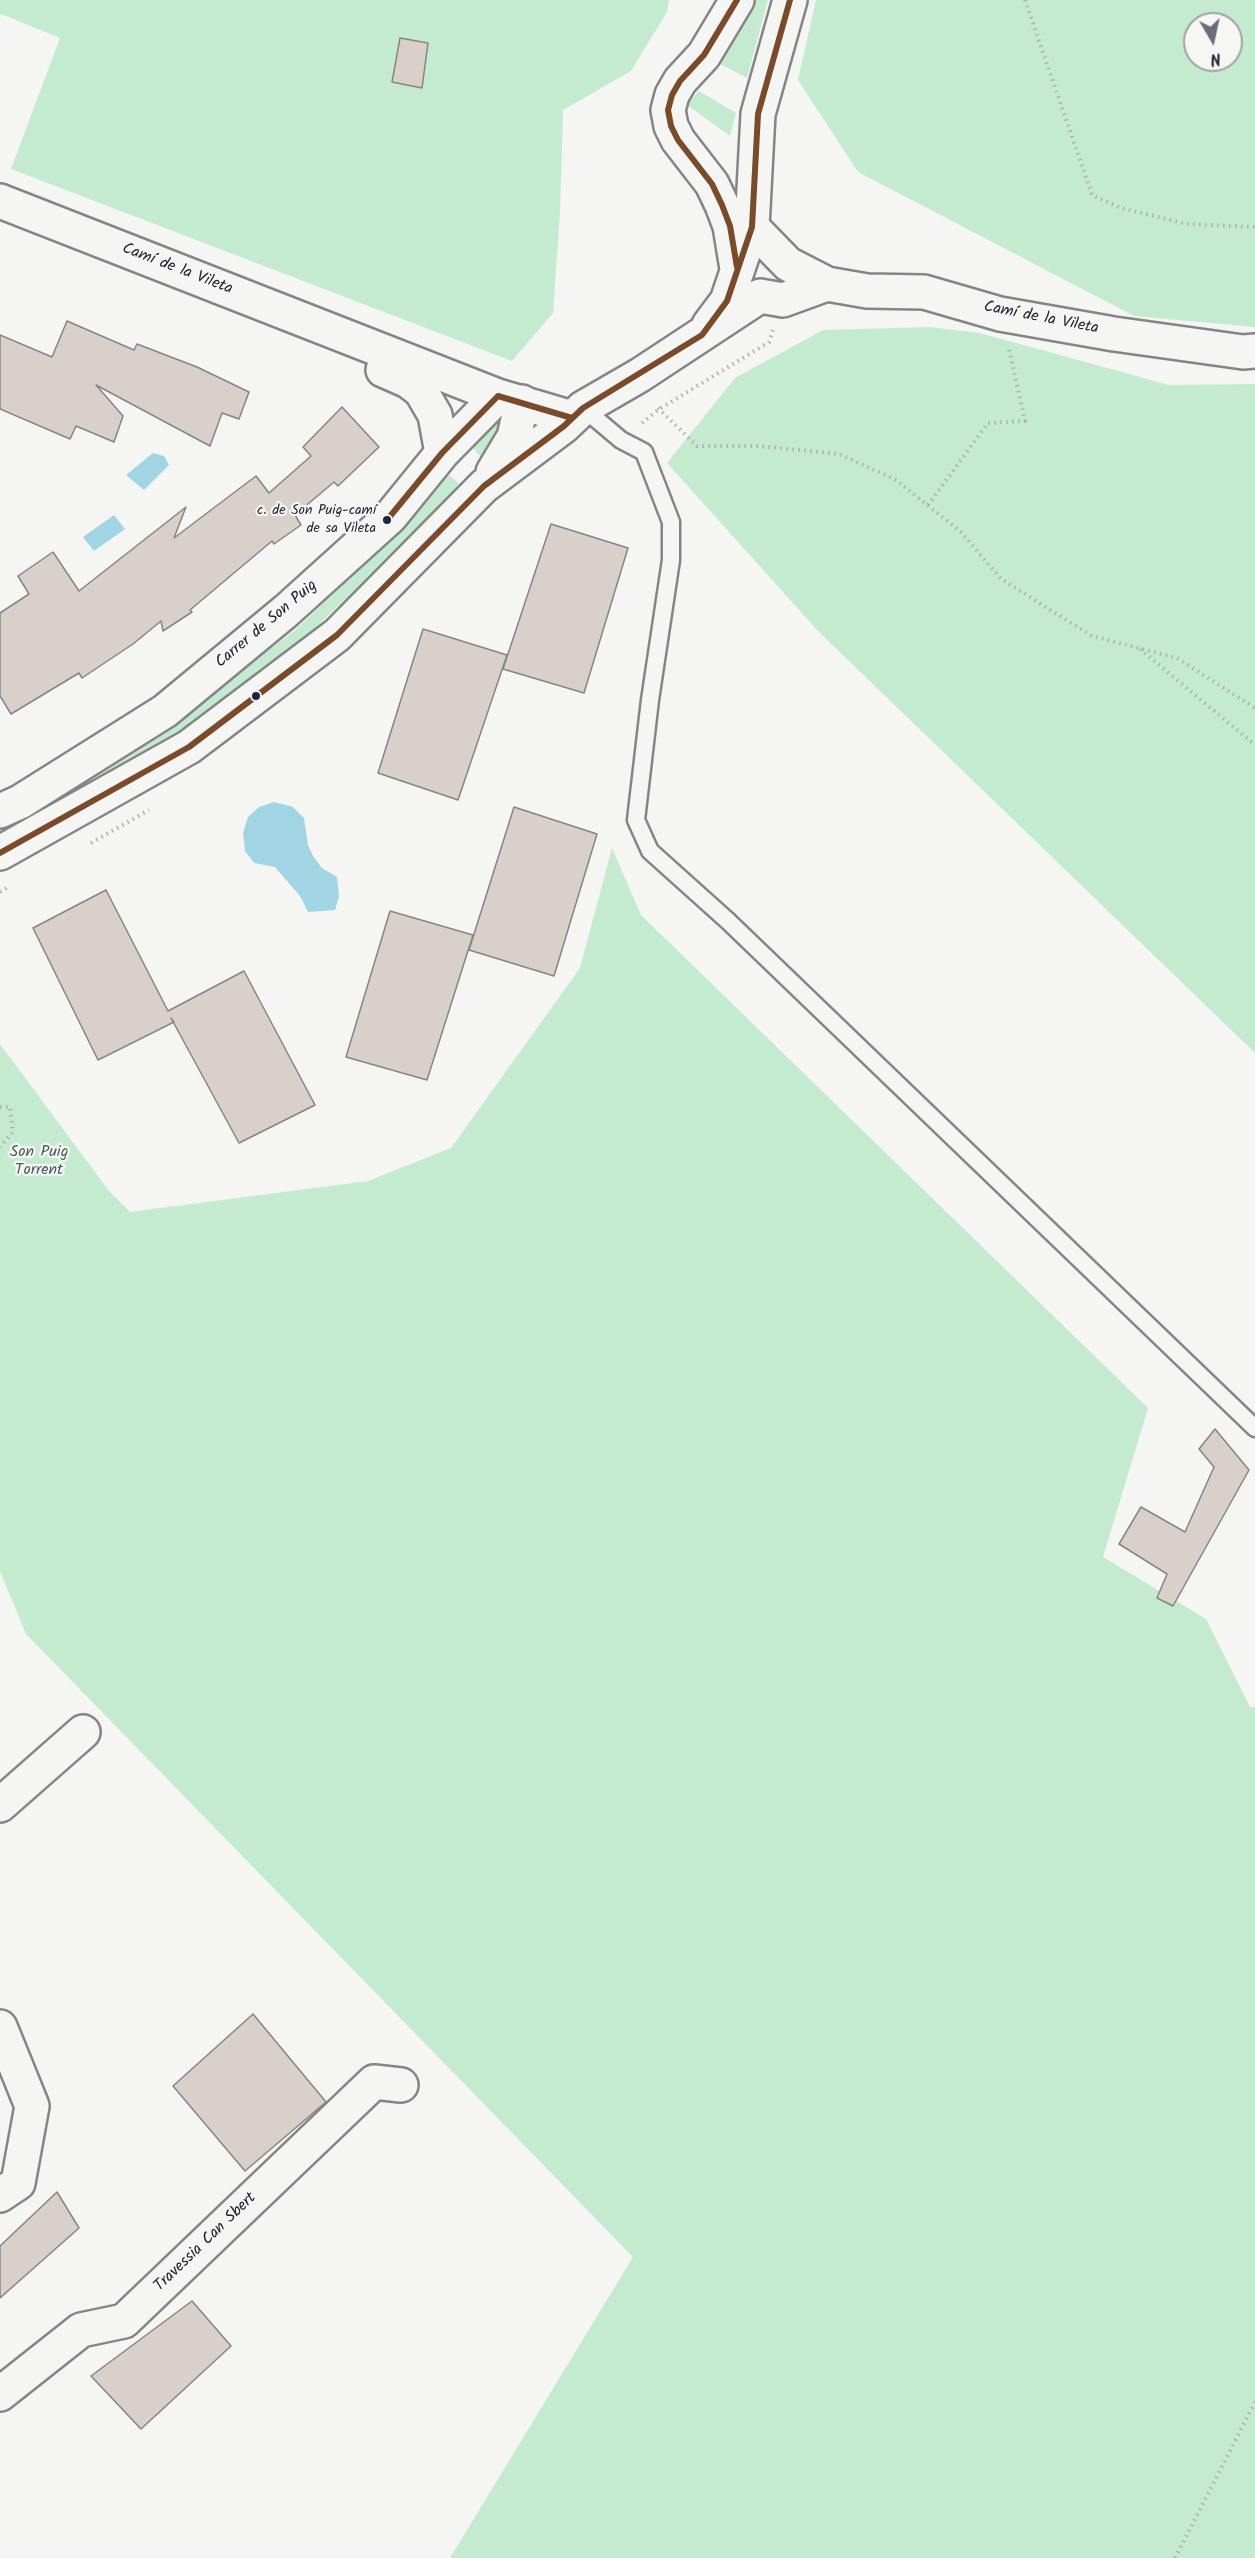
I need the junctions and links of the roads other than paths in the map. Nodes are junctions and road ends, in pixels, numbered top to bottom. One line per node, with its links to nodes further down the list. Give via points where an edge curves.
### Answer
1 (737, 0): 6 (street, via 704,56 680,81 668,110 678,140 722,205)
2 (790, 0): 4 (street, via 758,114)
3 (0, 201): 7 (street, Camí de la Vileta)
4 (752, 227): 5 (street, Camí de la Vileta, via 788,264); 6 (street)
5 (827, 284): 6 (street, Camí de la Vileta, via 783,300); 8 (street, Camí de la Vileta, via 867,291 924,292 1000,314 1114,334)
6 (749, 285): 10 (street, via 727,301 702,335)
7 (354, 340): 9 (street, Camí de la Vileta); 11 (street, via 372,365 421,391 435,415)
8 (1255, 351)
9 (510, 399): 10 (street, Camí de la Vileta); 11 (street, Carrer de Son Puig); 12 (street, via 514,438)
10 (578, 413): 12 (street); 15 (lane, via 644,452 671,522 671,560 636,820 650,850)
11 (442, 453): 13 (street, Carrer de Son Puig, via 390,517 286,611 165,711)
12 (484, 486): 14 (street, via 328,642 189,747)
13 (0, 811)
14 (0, 853)
15 (1255, 1428)
16 (83, 1732): 17 (street)
17 (0, 1805)
18 (0, 2027): 20 (street, via 32,2106)
19 (401, 2085): 22 (street, Travessia Can Sbert, via 374,2082 124,2321 81,2330)
20 (9, 2189): 21 (street)
21 (0, 2214)
22 (0, 2394)

